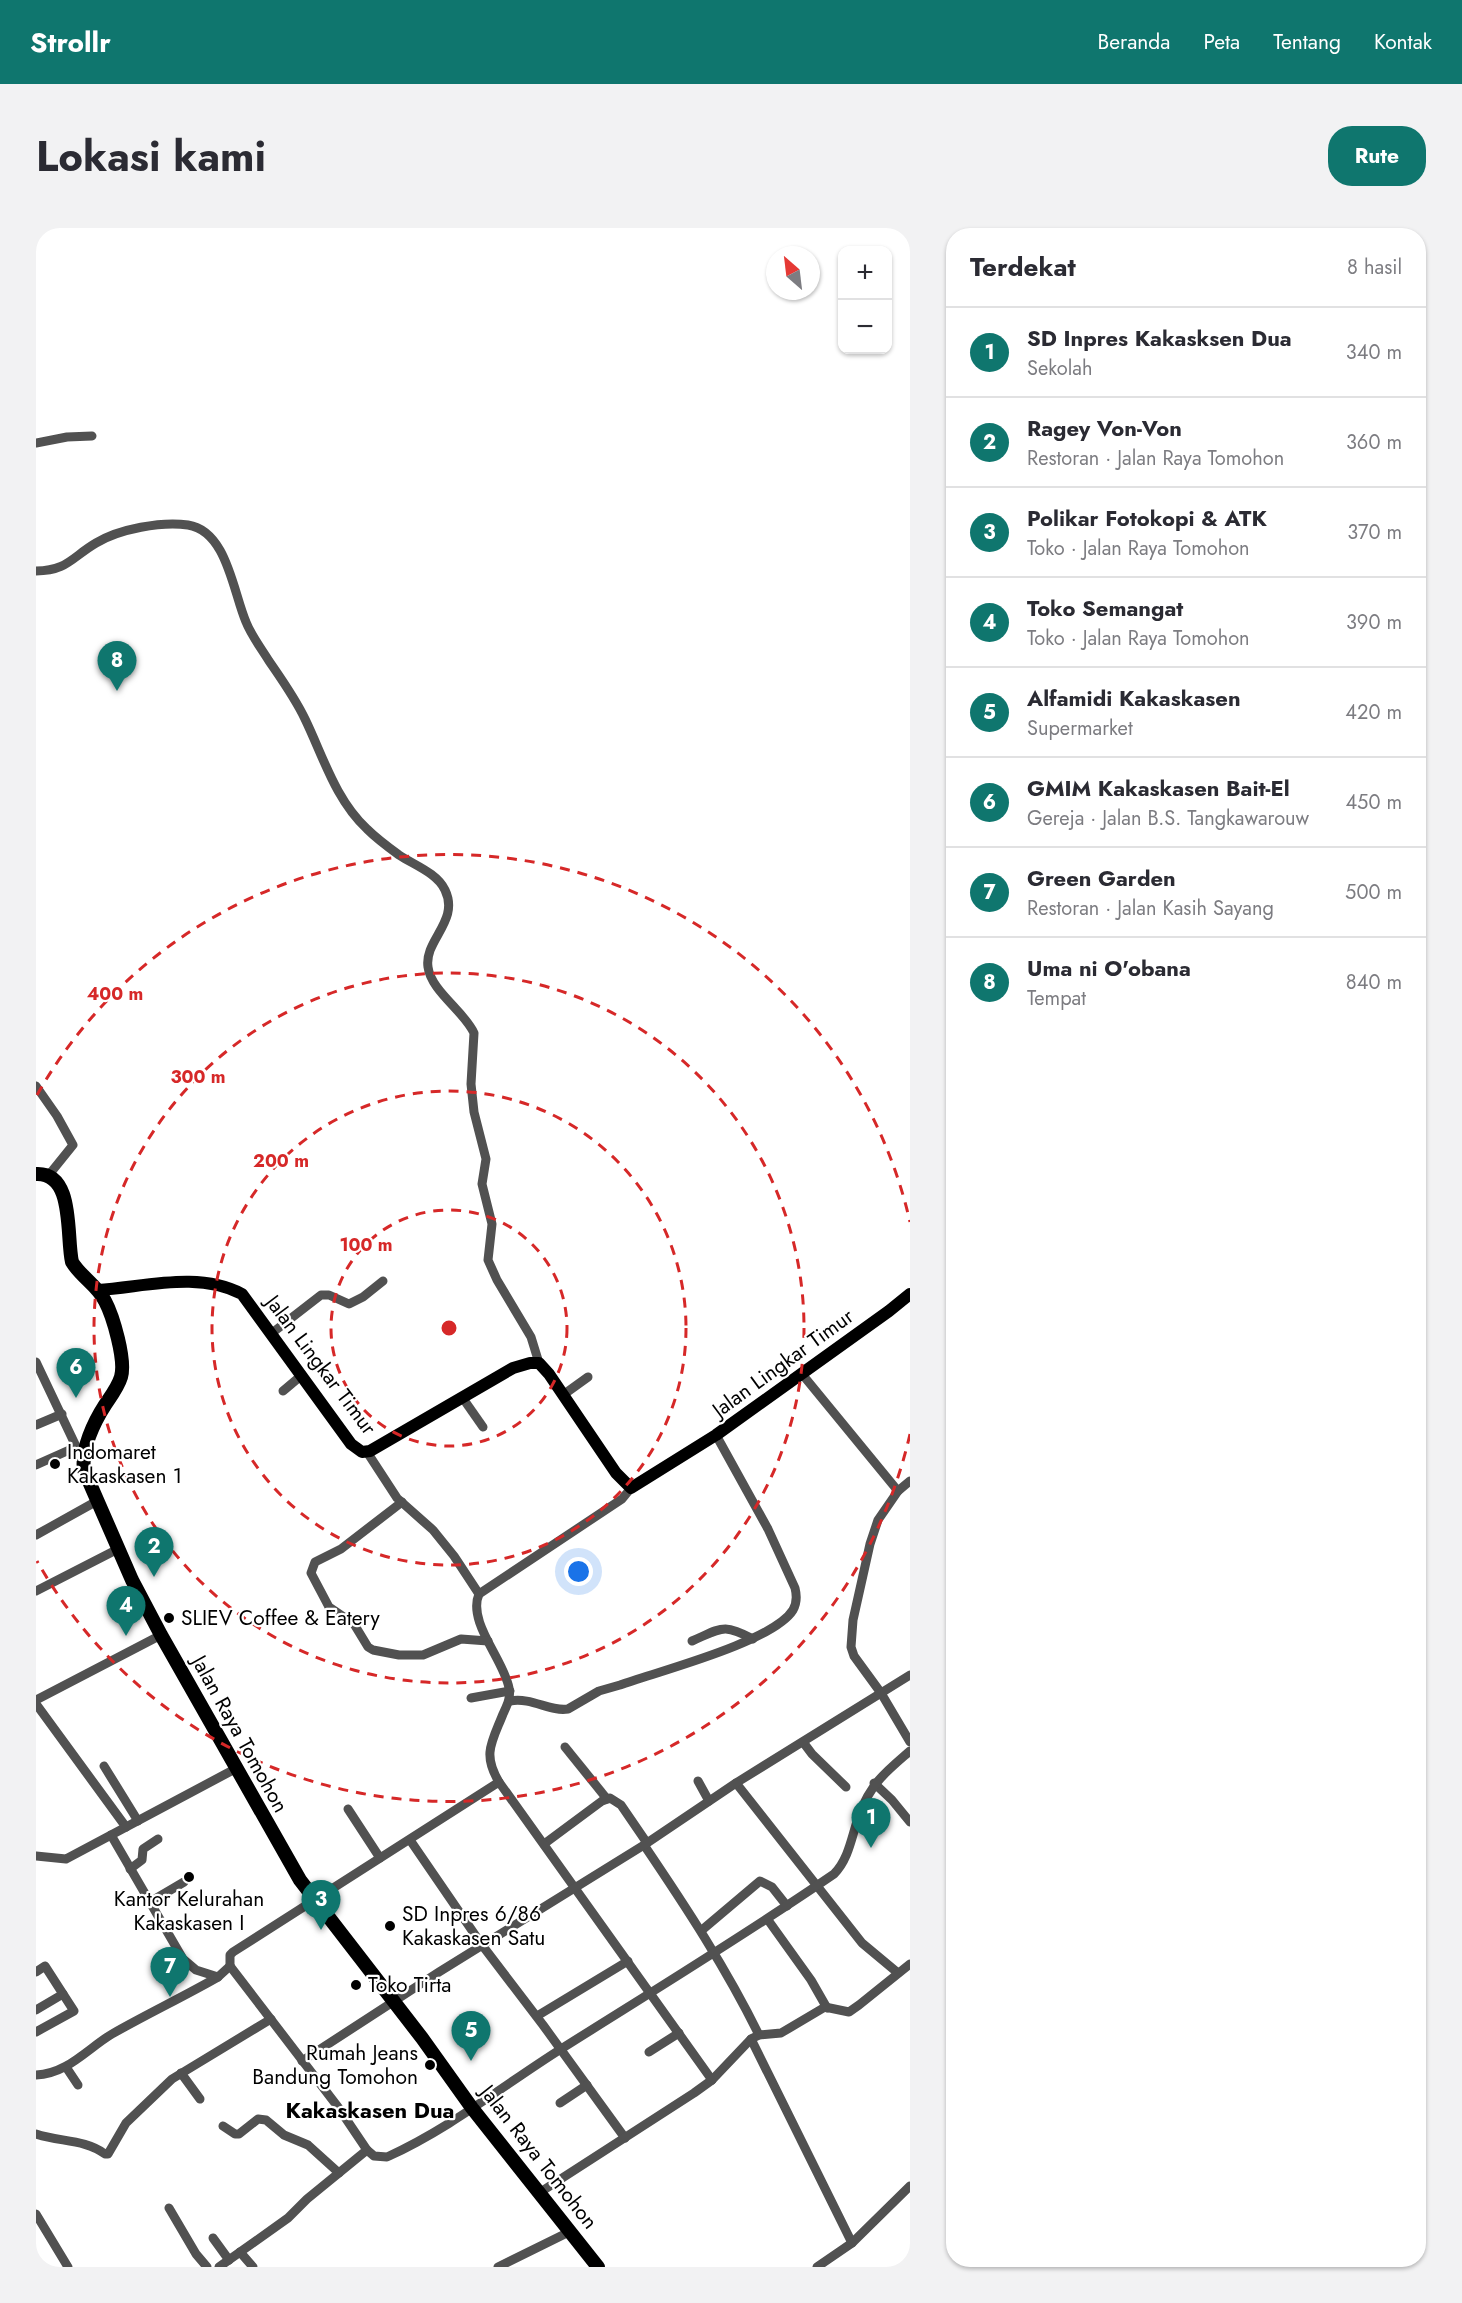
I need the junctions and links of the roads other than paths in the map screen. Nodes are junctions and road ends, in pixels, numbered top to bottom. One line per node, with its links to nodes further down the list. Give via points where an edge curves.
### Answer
1 (92, 436): 2 (street)
2 (36, 442)
3 (36, 571): 11 (street, via 66,566 97,542 134,529 189,525 212,536 246,622 292,695 352,814 397,854 437,879 447,895 447,917 428,956 429,971 474,1033 471,1084 486,1158 482,1184 492,1224 489,1260 531,1337)
4 (36, 1086): 5 (street, via 73,1143 70,1151)
5 (42, 1175): 7 (highway, via 57,1181 64,1194 72,1262)
6 (383, 1281): 9 (street, via 349,1304 321,1295)
7 (98, 1290): 9 (main road, Jalan Lingkar Timur, via 174,1282 214,1283 242,1294); 23 (highway, via 108,1308 123,1366 120,1382)
8 (910, 1294): 12 (main road, Jalan Lingkar Timur)
9 (272, 1333): 13 (main road, Jalan Lingkar Timur)
10 (36, 1362): 18 (street)
11 (539, 1363): 16 (main road); 17 (main road, Jalan Lingkar Timur, via 513,1368)
12 (802, 1374): 21 (main road, Jalan Lingkar Timur); 27 (street)
13 (302, 1375): 15 (street); 22 (main road, Jalan Lingkar Timur, via 351,1444)
14 (588, 1377): 16 (street)
15 (283, 1391)
16 (563, 1395): 26 (main road, via 616,1473)
17 (462, 1397): 20 (street); 22 (main road, Jalan Lingkar Timur)
18 (62, 1414): 19 (street); 23 (street)
19 (36, 1425)
20 (483, 1427)
21 (716, 1435): 26 (main road, Jalan Lingkar Timur); 35 (street, via 768,1528 797,1597 787,1617)
22 (367, 1452): 29 (street)
23 (79, 1453): 24 (street); 28 (highway, Jalan Raya Tomohon)
24 (36, 1465)
25 (910, 1481): 27 (street)
26 (631, 1488): 33 (street, via 622,1499)
27 (898, 1491): 39 (street, via 878,1520 851,1633 854,1656)
28 (97, 1501): 30 (street); 31 (highway, Jalan Raya Tomohon)
29 (402, 1502): 33 (street, via 433,1530); 36 (street, via 340,1549 315,1562 311,1573 324,1601 354,1624 368,1647 382,1654 423,1655 461,1639)
30 (36, 1535)
31 (118, 1549): 32 (street); 34 (highway, Jalan Raya Tomohon)
32 (36, 1591)
33 (479, 1594): 36 (street, via 479,1621)
34 (160, 1635): 42 (street); 48 (highway, Jalan Raya Tomohon)
35 (753, 1639): 37 (street, via 722,1628); 40 (street, via 604,1689 564,1710)
36 (488, 1641): 40 (street, via 507,1677)
37 (692, 1641)
38 (910, 1675): 39 (street)
39 (881, 1693): 43 (street); 44 (street)
40 (510, 1696): 41 (street); 50 (street, via 488,1758)
41 (471, 1698)
42 (36, 1702): 59 (street)
43 (803, 1742): 51 (street); 53 (street)
44 (910, 1742)
45 (564, 1747): 54 (street)
46 (910, 1751): 52 (street)
47 (104, 1766): 57 (street)
48 (235, 1769): 57 (street); 71 (highway, Jalan Raya Tomohon)
49 (698, 1781): 55 (street)
50 (500, 1782): 62 (street); 63 (street)
51 (736, 1783): 55 (street); 69 (street)
52 (874, 1783): 58 (street); 69 (street, via 842,1865)
53 (846, 1787)
54 (607, 1799): 63 (street); 64 (street, via 613,1798 621,1805)
55 (709, 1801): 64 (street)
56 (348, 1809): 66 (street)
57 (138, 1821): 59 (street)
58 (910, 1822)
59 (126, 1827): 60 (street)
60 (111, 1836): 65 (street, via 64,1859); 67 (street)
61 (158, 1839): 67 (street, via 143,1849 142,1860)
62 (410, 1840): 66 (street); 76 (street)
63 (544, 1844): 70 (street)
64 (646, 1844): 70 (street); 75 (street)
65 (36, 1856)
66 (380, 1858): 71 (street)
67 (130, 1869): 72 (street)
68 (184, 1882): 72 (street)
69 (818, 1885): 73 (street); 82 (street, via 862,1943)
70 (574, 1888): 76 (street); 78 (street)
71 (314, 1899): 80 (street, via 233,1952); 86 (highway, Jalan Raya Tomohon)
72 (150, 1902): 83 (street, via 188,1965)
73 (788, 1906): 74 (street); 75 (street, via 772,1887 760,1881)
74 (768, 1920): 77 (street); 87 (street)
75 (702, 1930): 77 (street)
76 (482, 1945): 86 (street); 89 (street)
77 (715, 1953): 85 (street); 93 (street)
78 (628, 1961): 85 (street); 89 (street)
79 (910, 1964): 82 (street)
80 (230, 1966): 83 (street); 90 (street)
81 (36, 1972): 84 (street, via 45,1966)
82 (898, 1973): 87 (street, via 852,2010 843,2012)
83 (218, 1977): 97 (street, via 114,2033)
84 (63, 1994): 88 (street); 91 (street, via 74,2011)
85 (651, 1994): 92 (street); 94 (street)
86 (393, 2002): 96 (street); 105 (highway, Jalan Raya Tomohon)
87 (827, 2007): 93 (street, via 781,2033)
88 (36, 2010)
89 (537, 2016): 94 (street)
90 (271, 2019): 96 (street); 98 (street)
91 (36, 2032)
92 (679, 2033): 95 (street); 100 (street)
93 (755, 2037): 100 (street); 117 (street)
94 (561, 2049): 102 (street); 105 (street)
95 (649, 2052)
96 (302, 2061): 109 (street)
97 (66, 2067): 99 (street); 101 (street)
98 (181, 2073): 103 (street); 107 (street, via 126,2123 108,2154 95,2146)
99 (36, 2074)
100 (712, 2080): 108 (street)
101 (78, 2085)
102 (587, 2085): 104 (street); 108 (street)
103 (200, 2099)
104 (560, 2103)
105 (472, 2108): 109 (street, via 387,2157 374,2156); 112 (highway, Jalan Raya Tomohon)
106 (223, 2126): 110 (street, via 239,2134 258,2119 266,2120 284,2135 308,2145)
107 (36, 2134)
108 (625, 2138): 112 (street)
109 (367, 2150): 110 (street)
110 (339, 2173): 118 (street, via 288,2218)
111 (910, 2186): 117 (street)
112 (539, 2193): 115 (highway, Jalan Raya Tomohon)
113 (169, 2208): 121 (street)
114 (37, 2217): 120 (street)
115 (571, 2231): 124 (street); 125 (highway, Jalan Raya Tomohon)
116 (213, 2238): 119 (street)
117 (852, 2243): 126 (street)
118 (240, 2252): 119 (street); 123 (street)
119 (229, 2260): 122 (street)
120 (62, 2265)
121 (207, 2267)
122 (219, 2267)
123 (253, 2267)
124 (498, 2267)
125 (598, 2267)
126 (817, 2267)

